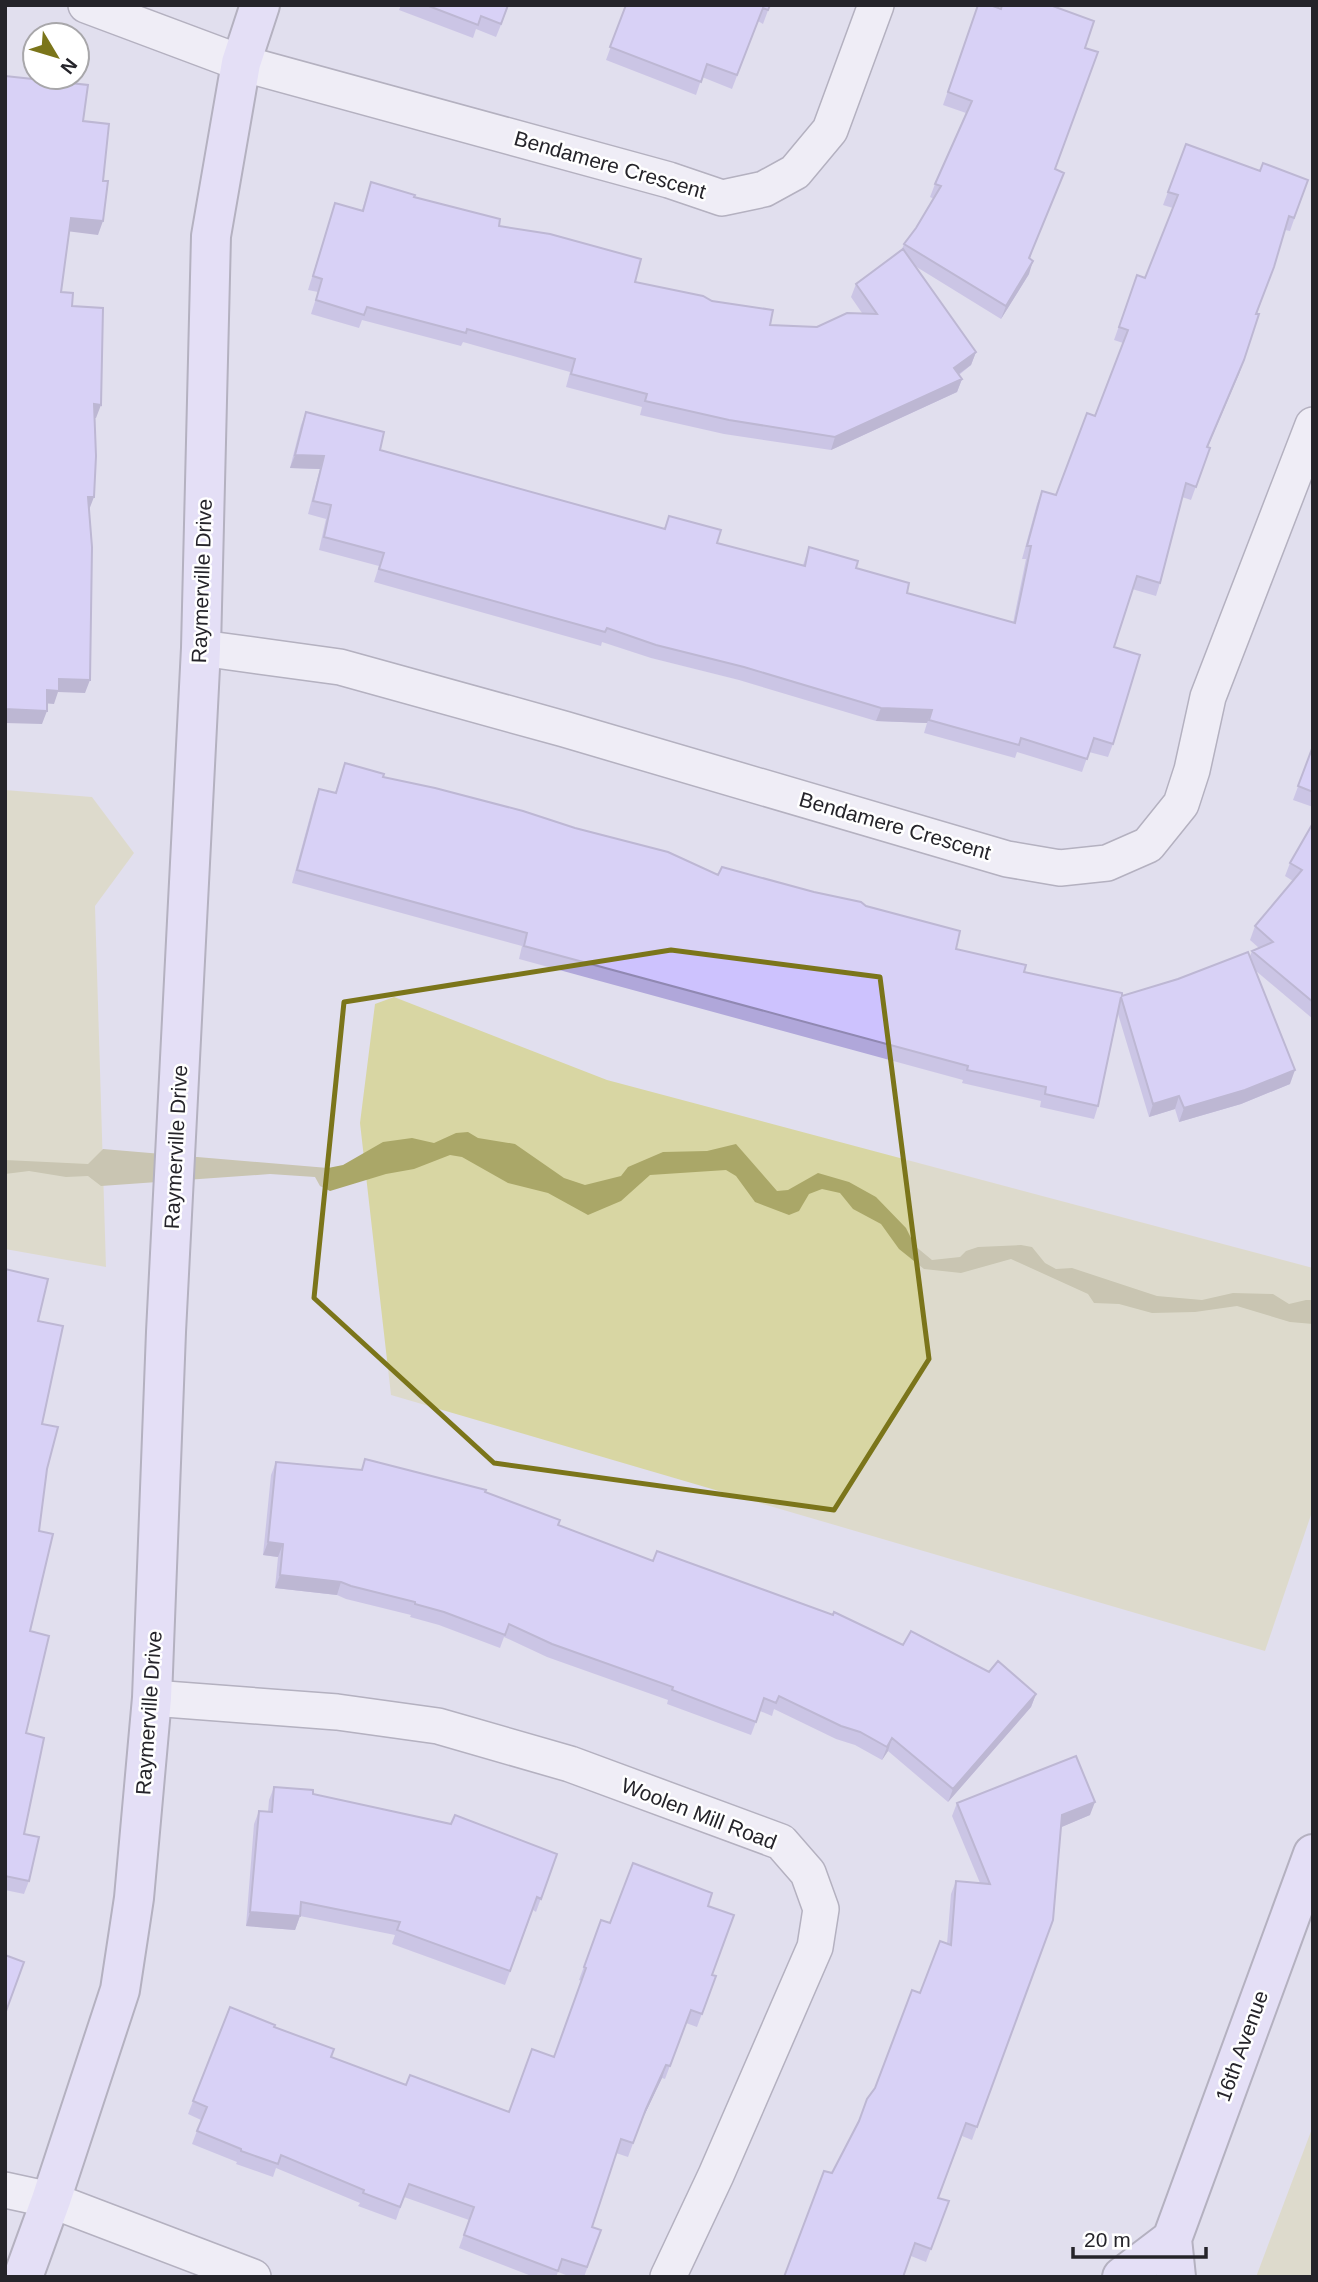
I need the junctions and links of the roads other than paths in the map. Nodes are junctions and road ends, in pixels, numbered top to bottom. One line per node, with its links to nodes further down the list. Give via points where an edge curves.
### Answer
1 (86, 5): 4 (street, Bendamere Crescent)
2 (260, 5): 4 (street, Raymerville Drive)
3 (876, 5): 4 (street, Bendamere Crescent, via 830,130 796,172 764,189 722,198)
4 (241, 62): 6 (street, Raymerville Drive, via 211,236)
5 (1313, 425): 6 (street, Bendamere Crescent, via 1209,697 1181,804 1148,845 1107,863 1060,868 1007,859 340,667)
6 (201, 648): 7 (street, Raymerville Drive)
7 (152, 1698): 10 (street, Raymerville Drive, via 134,1898 120,1990); 14 (street, Woolen Mill Road, via 337,1712 438,1726 570,1764 781,1842 790,1852 808,1873 821,1909 815,1947)
8 (1313, 1854): 11 (street, 16th Avenue)
9 (5, 2190): 10 (street)
10 (51, 2200): 12 (street, Raymerville Drive); 13 (street)
11 (1172, 2239): 15 (street); 16 (street, 16th Avenue)
12 (23, 2277)
13 (253, 2277)
14 (668, 2277)
15 (1122, 2277)
16 (1176, 2277)

